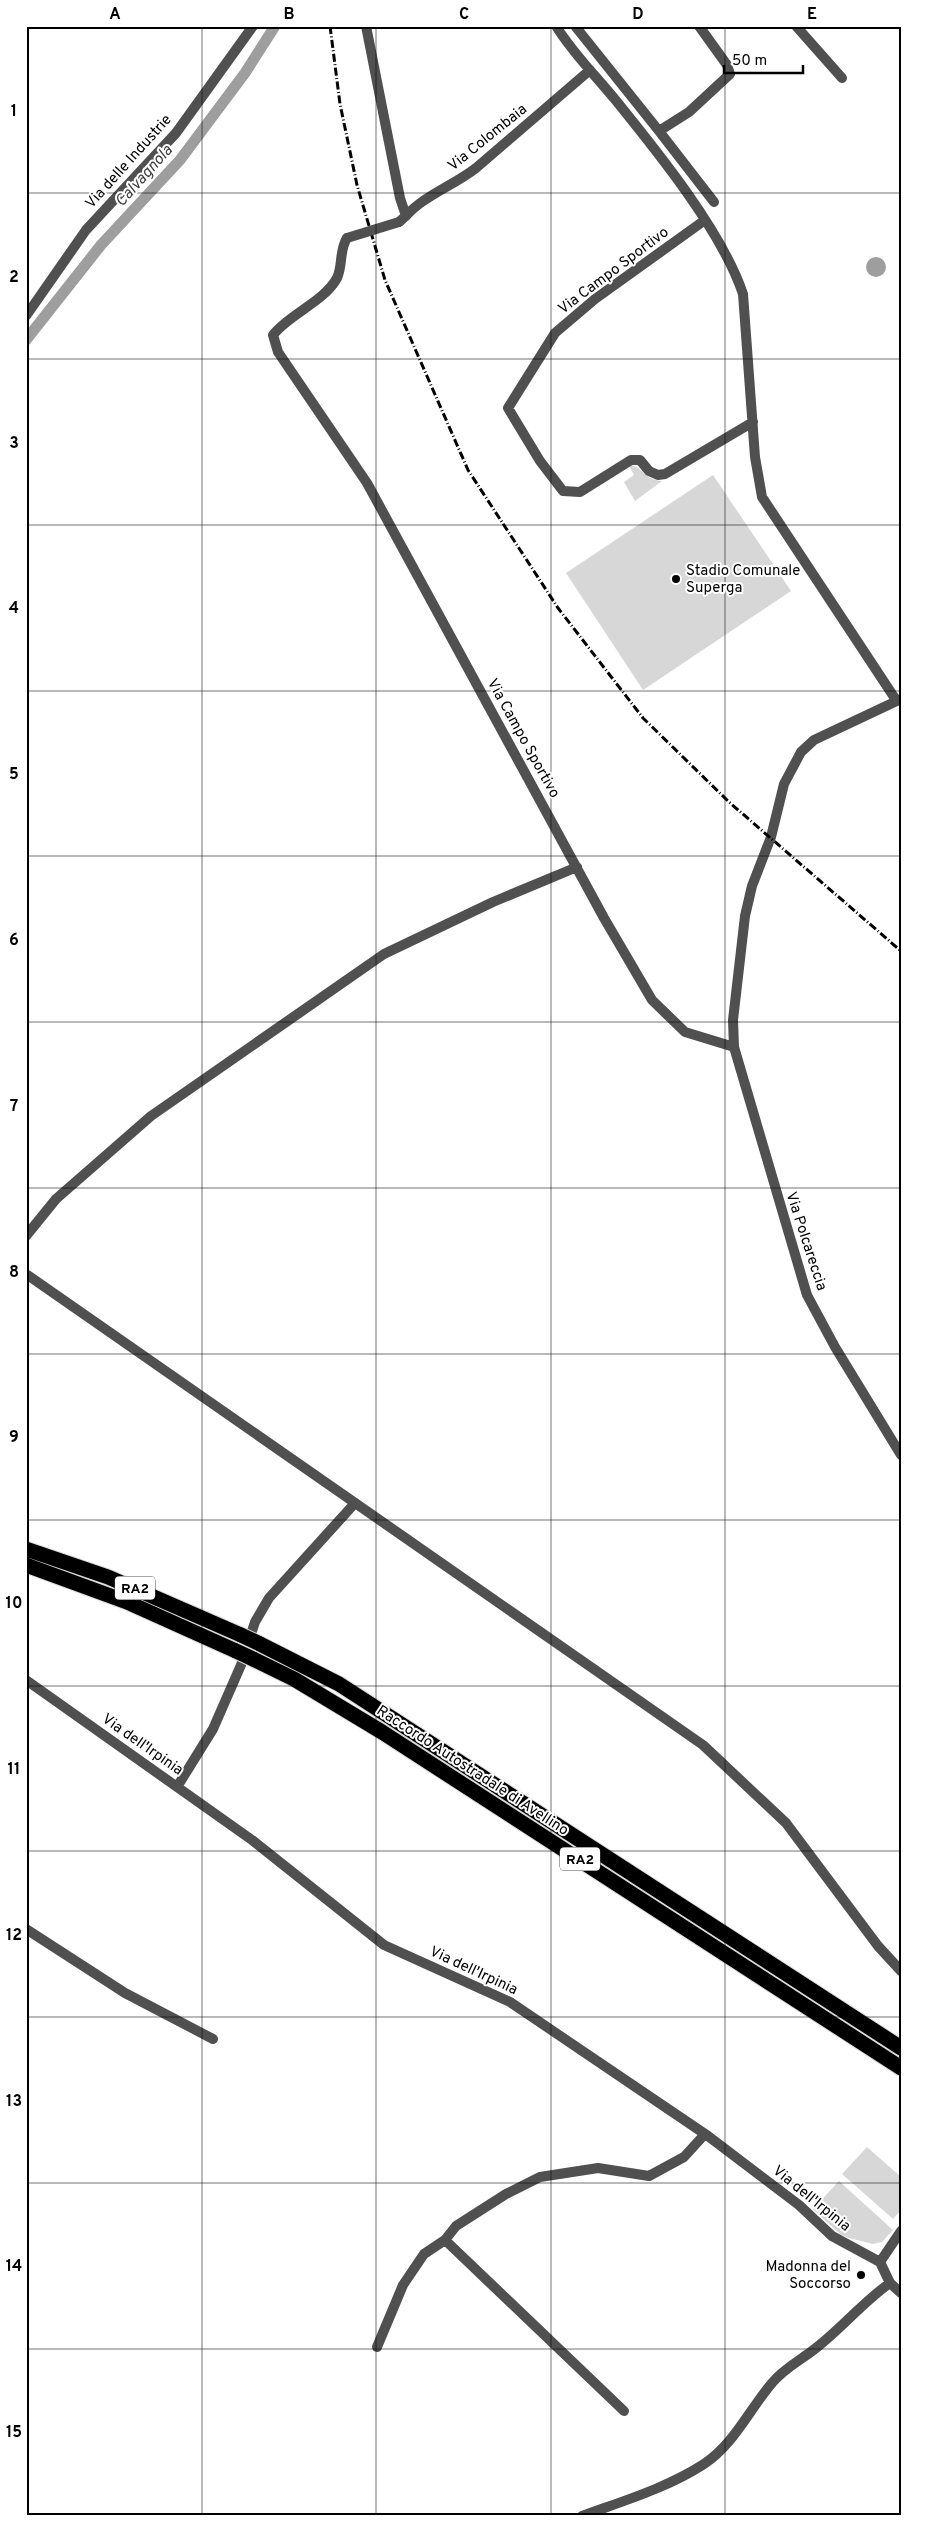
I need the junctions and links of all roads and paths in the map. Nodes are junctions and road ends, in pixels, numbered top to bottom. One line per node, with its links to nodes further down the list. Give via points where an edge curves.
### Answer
1 (254, 26): 13 (street, Via delle Industrie, via 176,133 86,230)
2 (366, 26): 11 (street)
3 (556, 26): 7 (street)
4 (575, 26): 9 (street)
5 (699, 26): 9 (street, via 727,64 730,74 689,112)
6 (796, 26): 8 (street)
7 (590, 70): 11 (street, Via Colombaia, via 468,174 419,204); 12 (street, via 662,159)
8 (842, 78)
9 (658, 131): 10 (street)
10 (714, 202)
11 (402, 219): 16 (street, Via Campo Sportivo, bridge, via 347,238 342,246 337,278 305,309 278,329 273,335 274,342 366,483)
12 (704, 220): 14 (street, via 736,274 743,294); 14 (street, Via Campo Sportivo, via 554,333 508,408 540,461 563,491 572,492 580,492 630,460 640,460 649,471 658,475 666,474)
13 (26, 316)
14 (753, 422): 15 (street, via 762,497)
15 (898, 700): 17 (street, via 814,740 801,752 784,784 771,837 752,886 745,916 733,1020)
16 (577, 867): 17 (street, Via Campo Sportivo, via 652,1000 685,1032); 18 (street, via 493,902 384,954 151,1116 56,1199)
17 (734, 1047): 20 (street, Via Polcareccia, via 807,1295)
18 (26, 1236)
19 (26, 1274): 21 (street)
20 (901, 1455)
21 (355, 1503): 25 (street, via 269,1598 255,1622 241,1665 213,1729); 27 (street, via 703,1745 786,1823 878,1946)
22 (26, 1549): 29 (highway, Raccordo Autostradale di Avellino / RA2, bridge, via 108,1577 241,1635 339,1684)
23 (26, 1566): 30 (highway, Raccordo Autostradale di Avellino / RA2, bridge, via 127,1602 294,1679 382,1732)
24 (26, 1680): 25 (street, Via dell'Irpinia)
25 (177, 1787): 31 (street, Via dell'Irpinia, via 252,1840 384,1945 510,2002)
26 (26, 1929): 28 (street, via 125,1993)
27 (901, 1971)
28 (213, 2039)
29 (901, 2048)
30 (901, 2068)
31 (705, 2134): 33 (street, via 684,2157 649,2176 598,2168 540,2177 456,2226); 34 (street, Via dell'Irpinia, via 799,2206 832,2236)
32 (901, 2231): 34 (street)
33 (445, 2240): 37 (street, via 424,2254 403,2285); 38 (street)
34 (880, 2262): 35 (street)
35 (890, 2284): 36 (street); 39 (street, via 772,2382 726,2445 704,2464 658,2489)
36 (901, 2293)
37 (377, 2347)
38 (624, 2411)
39 (582, 2516)

